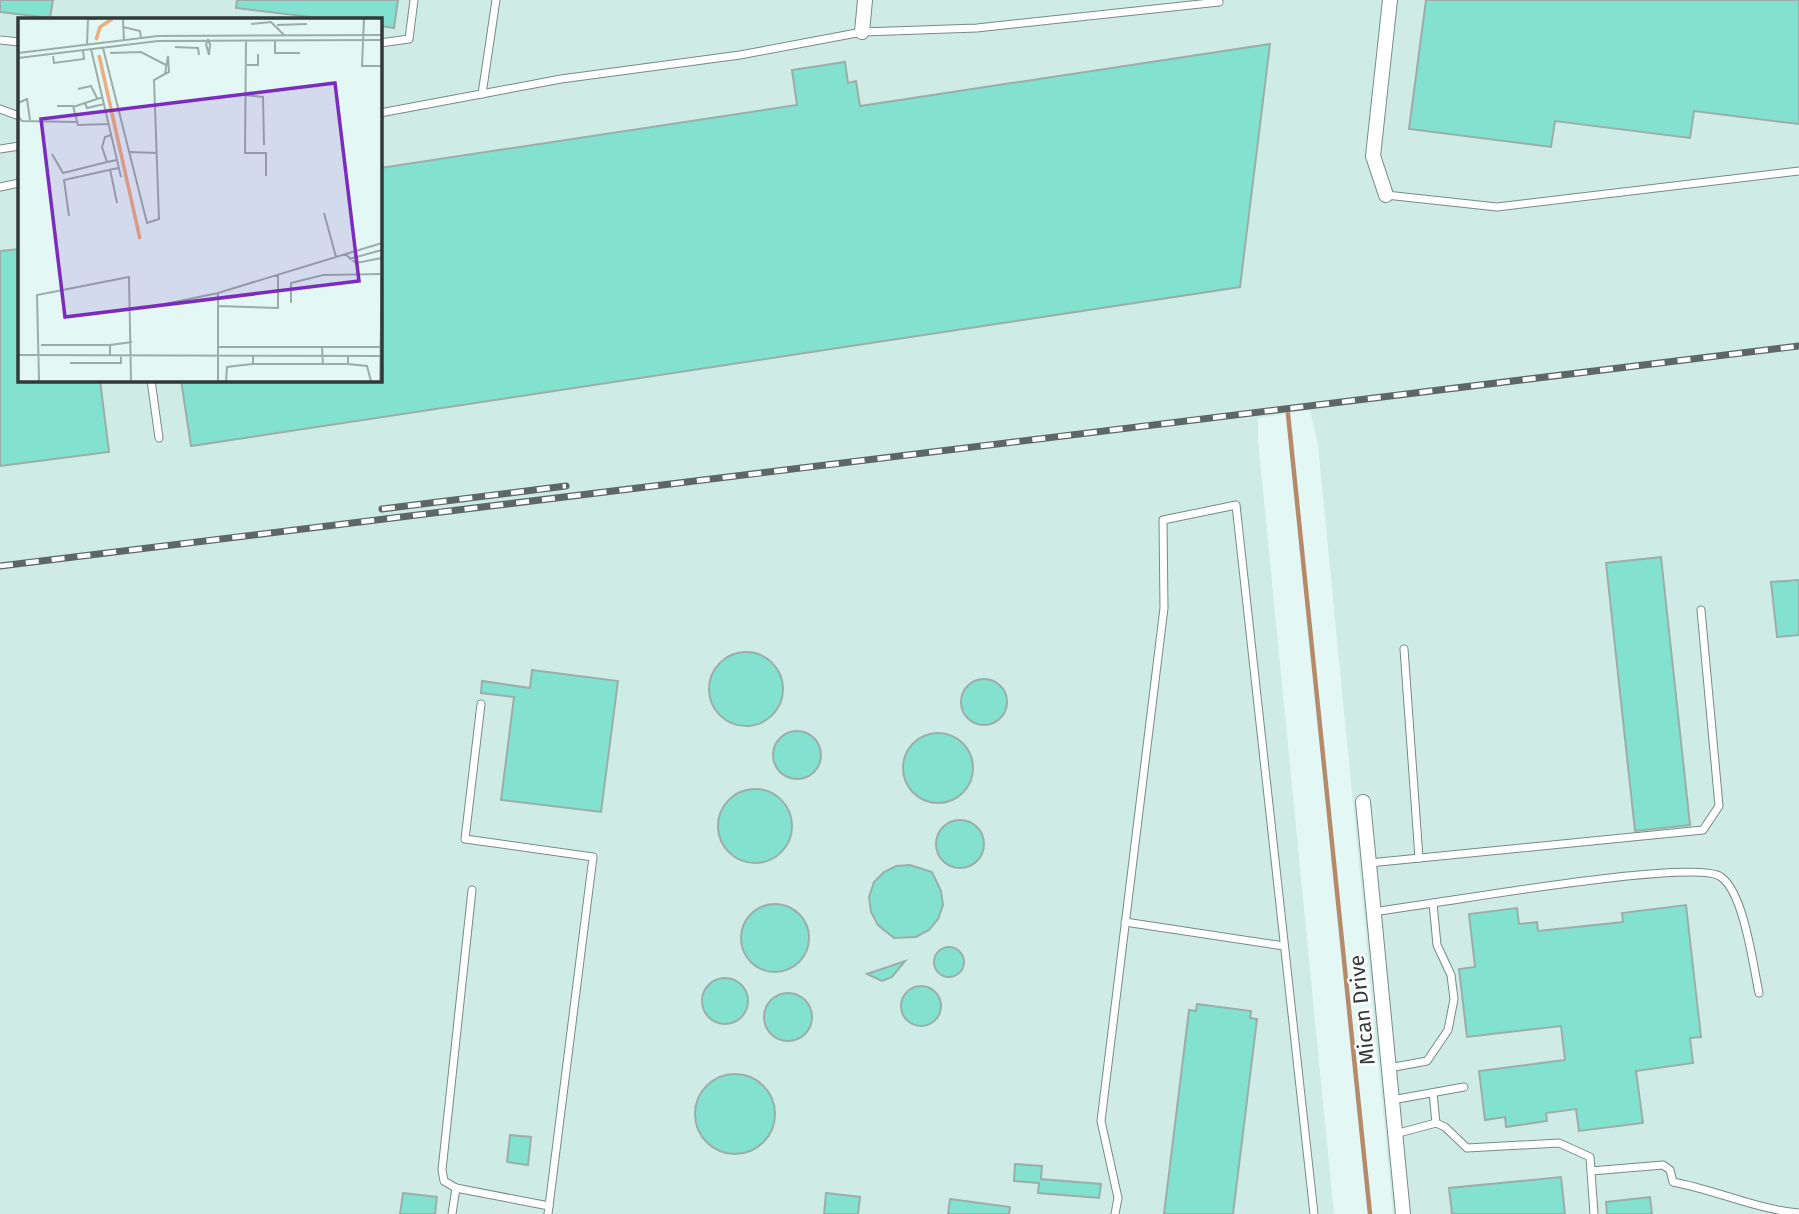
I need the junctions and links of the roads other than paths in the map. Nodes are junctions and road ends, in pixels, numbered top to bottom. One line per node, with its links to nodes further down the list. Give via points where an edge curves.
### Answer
1 (414, 0): 9 (lane, via 409,40)
2 (495, 0): 10 (lane)
3 (865, 0): 6 (street)
4 (1390, 0): 19 (street, via 1373,156)
5 (1219, 2): 6 (lane, via 977,28)
6 (862, 32): 10 (lane)
7 (0, 40): 8 (lane)
8 (18, 42)
9 (382, 43)
10 (482, 94): 12 (lane)
11 (0, 109): 13 (lane)
12 (382, 113)
13 (18, 116)
14 (18, 146): 15 (lane)
15 (0, 149)
16 (1799, 171): 19 (lane, via 1496,207)
17 (18, 183): 18 (lane)
18 (0, 187)
19 (1386, 195)
20 (151, 382): 21 (lane)
21 (159, 438)
22 (1701, 610): 26 (lane, via 1719,806 1703,830)
23 (1404, 649): 26 (lane)
24 (481, 704): 42 (lane, via 465,839 593,857)
25 (1363, 802): 27 (street, Mican Drive)
26 (1419, 858): 27 (lane)
27 (1369, 863): 30 (street, Mican Drive)
28 (472, 890): 41 (lane, via 442,1170 444,1181)
29 (1433, 903): 30 (lane); 33 (lane, via 1604,880 1710,872 1729,884 1744,923); 34 (lane, via 1437,945 1451,975 1454,999 1448,1030 1427,1061)
30 (1373, 912): 34 (street, Mican Drive)
31 (1125, 922): 32 (lane); 32 (lane, via 1164,608 1163,520 1236,505); 45 (lane, via 1101,1121 1118,1198)
32 (1284, 946): 46 (lane)
33 (1759, 993)
34 (1388, 1068): 37 (street, Mican Drive)
35 (1464, 1087): 36 (lane)
36 (1433, 1093): 37 (lane); 38 (lane)
37 (1391, 1100): 39 (street, Mican Drive)
38 (1436, 1123): 39 (lane); 40 (lane, via 1467,1148 1559,1143 1590,1157)
39 (1395, 1134): 47 (street, Mican Drive)
40 (1591, 1171): 43 (lane, via 1662,1165 1670,1170 1672,1182); 48 (lane)
41 (456, 1188): 42 (lane); 44 (lane)
42 (548, 1210)
43 (1799, 1213)
44 (452, 1214)
45 (1115, 1214)
46 (1314, 1214)
47 (1403, 1214)
48 (1594, 1214)

